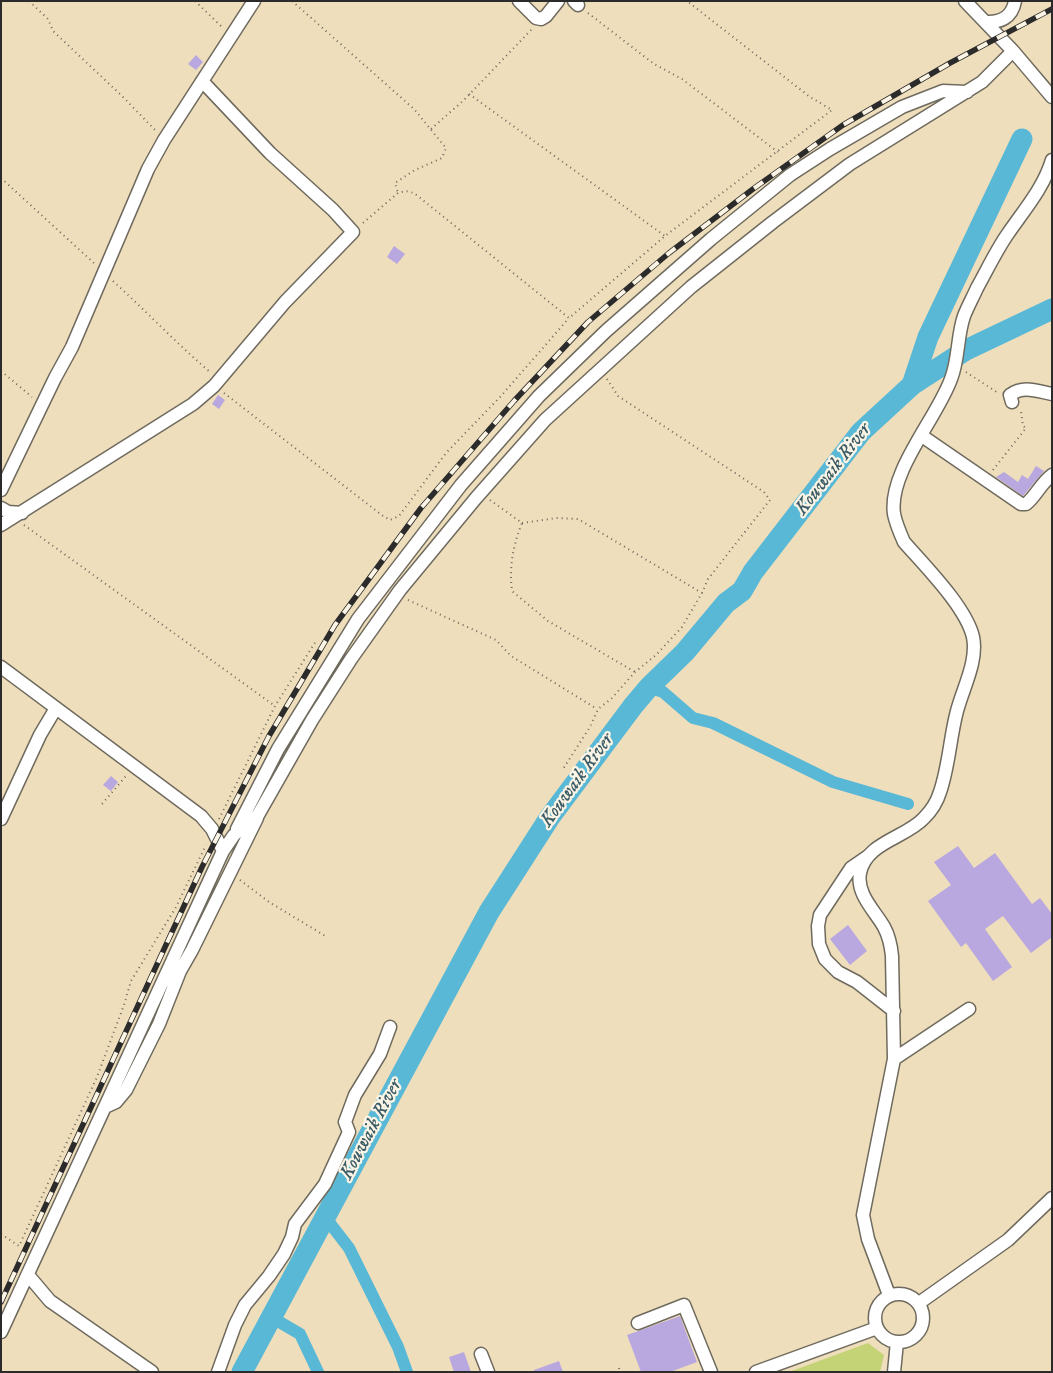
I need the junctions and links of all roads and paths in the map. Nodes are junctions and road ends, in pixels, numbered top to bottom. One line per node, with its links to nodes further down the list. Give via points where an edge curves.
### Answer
1 (29, 1): 20 (path, via 48,19 53,31)
2 (194, 1): 13 (path)
3 (254, 1): 13 (street)
4 (292, 1): 19 (path, via 414,109)
5 (518, 1): 11 (street)
6 (558, 1): 11 (street)
7 (687, 1): 21 (path, via 794,85 832,110)
8 (965, 1): 12 (street)
9 (1015, 1): 12 (street, via 1010,15 996,23)
10 (576, 3): 21 (path, via 654,64 682,79)
11 (541, 19): 17 (path)
12 (984, 22): 14 (street)
13 (231, 36): 15 (street)
14 (1012, 51): 16 (street, via 982,82); 18 (street)
15 (202, 81): 20 (street); 24 (street, via 270,153)
16 (967, 92): 28 (street, via 850,164 773,222 691,287); 57 (street, via 943,91 902,107 790,175 606,331 538,396 460,485 358,619 278,748)
17 (469, 94): 19 (path); 25 (path)
18 (1052, 97)
19 (430, 129): 23 (path, via 446,148 442,158 395,183)
20 (164, 140): 33 (street, via 148,169 72,347)
21 (778, 152): 25 (path)
22 (1052, 160): 27 (street, via 1038,192 1006,237 977,289 964,317)
23 (398, 193): 24 (path); 26 (path, via 414,193)
24 (353, 232): 30 (street, via 285,302)
25 (665, 236): 26 (path)
26 (569, 318): 30 (path, via 446,453 399,516 390,520)
27 (955, 366): 32 (path); 34 (street, via 943,399)
28 (601, 369): 38 (street, via 545,420); 43 (path, via 618,396 764,492 770,500)
29 (1, 371): 33 (path)
30 (214, 386): 40 (street, via 193,404)
31 (1052, 394): 32 (street, via 1029,388 1016,390 1010,395)
32 (1012, 402): 35 (path, via 1020,409 1026,428 992,471 980,471)
33 (42, 406): 37 (street)
34 (922, 436): 35 (street); 59 (street, via 896,489 894,512 898,529 904,542 966,618 974,650 936,802 917,824)
35 (978, 474): 36 (street, via 1020,504 1031,501)
36 (1052, 475)
37 (1, 490)
38 (480, 493): 41 (path); 44 (street)
39 (1, 508): 40 (street)
40 (18, 515): 42 (street); 48 (path)
41 (522, 523): 43 (path, via 578,519); 47 (path, via 514,542 510,572 512,591 548,621)
42 (1, 525)
43 (702, 592): 47 (path, via 682,627)
44 (396, 595): 50 (path, via 496,640 511,656); 54 (street, via 351,658)
45 (316, 641): 48 (path)
46 (1, 667): 49 (street)
47 (636, 672): 50 (path)
48 (275, 706): 56 (path)
49 (56, 708): 51 (street); 55 (street)
50 (598, 709): 52 (path)
51 (134, 766): 53 (path); 56 (street, via 201,816)
52 (563, 769)
53 (102, 804)
54 (258, 815): 57 (street); 60 (street)
55 (1, 819)
56 (213, 832): 58 (street); 70 (path, via 176,908 131,981 97,1076 19,1246)
57 (234, 835): 58 (street)
58 (223, 851): 63 (street)
59 (869, 855): 65 (street, via 859,880 865,897 889,937); 65 (street, via 851,868 828,901 820,916 819,944 825,959 838,972 857,982)
60 (230, 873): 61 (path); 62 (street)
61 (326, 937)
62 (180, 972): 63 (street); 68 (street, via 159,1024 126,1090 116,1102)
63 (163, 982): 68 (street)
64 (969, 1009): 67 (street)
65 (894, 1011): 67 (street)
66 (390, 1027): 81 (street, via 380,1054 355,1094 345,1122 349,1132 325,1184 295,1224 284,1254 245,1306)
67 (894, 1059): 72 (street, via 863,1215 868,1240)
68 (105, 1107): 71 (street)
69 (1052, 1198): 73 (street, via 1008,1240)
70 (1, 1234)
71 (28, 1275): 76 (street); 80 (street, via 50,1301)
72 (889, 1295): 73 (street, via 906,1294); 75 (street, via 875,1313)
73 (920, 1303): 77 (street, via 923,1327 912,1339)
74 (638, 1323): 84 (street, via 684,1305)
75 (877, 1328): 77 (street, via 888,1340); 85 (street)
76 (1, 1332)
77 (897, 1342): 86 (street)
78 (481, 1354): 82 (street)
79 (618, 1368): 83 (path)
80 (152, 1372)
81 (218, 1372)
82 (488, 1372)
83 (620, 1372)
84 (712, 1372)
85 (756, 1372)
86 (894, 1372)

